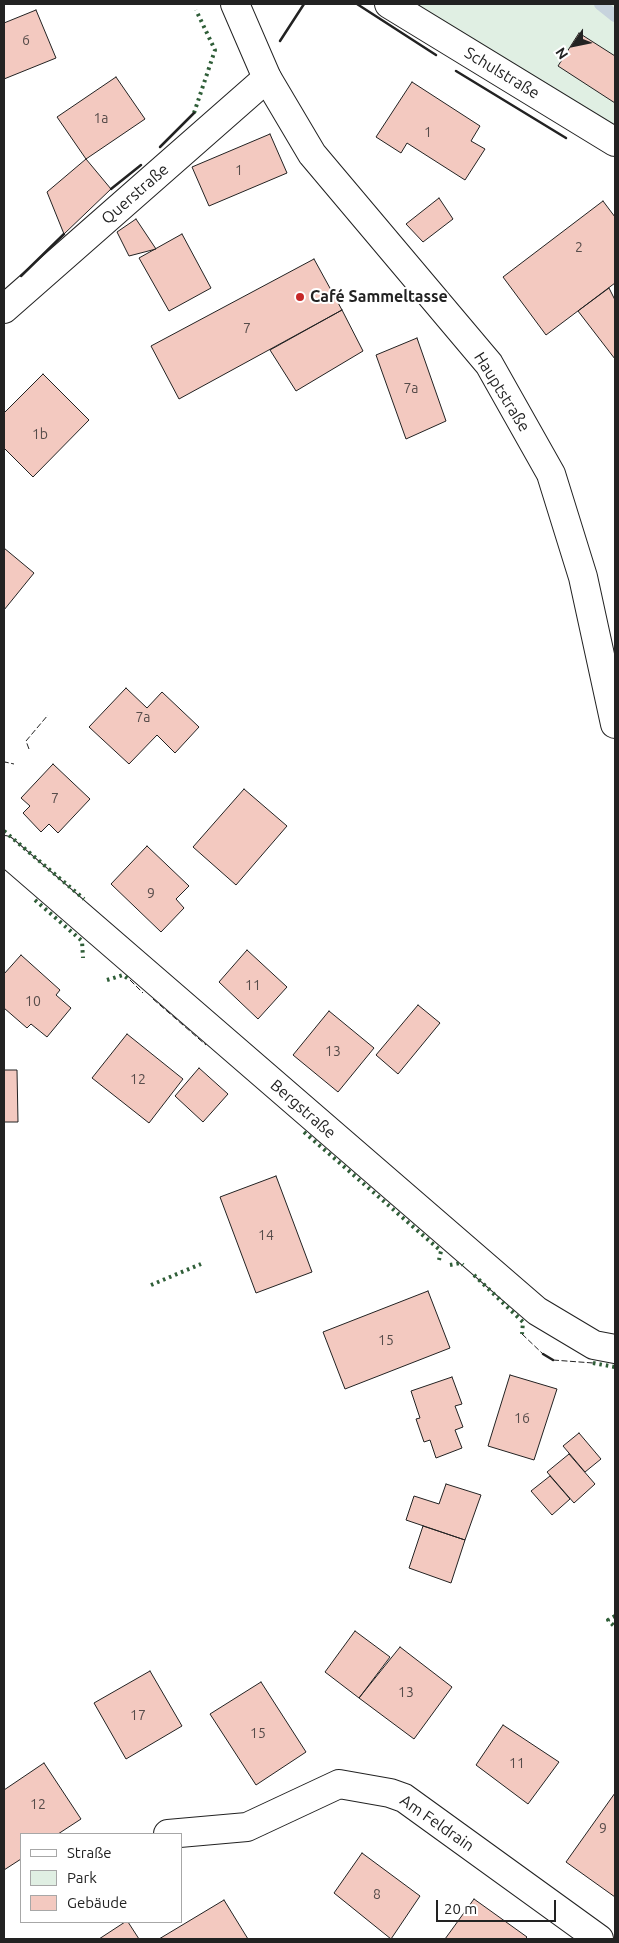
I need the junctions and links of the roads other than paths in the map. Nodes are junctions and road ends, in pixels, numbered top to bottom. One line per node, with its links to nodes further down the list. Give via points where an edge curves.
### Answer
1 (235, 4): 3 (street, Hauptstraße)
2 (389, 4): 4 (street, Schulstraße)
3 (267, 78): 5 (street, Querstraße); 6 (street, Hauptstraße, via 312,154 489,364 551,474 583,577)
4 (615, 142)
5 (4, 309)
6 (615, 724)
7 (4, 850): 8 (street, Bergstraße, via 537,1311 594,1345)
8 (615, 1349)
9 (179, 1833): 10 (street, Am Feldrain, via 247,1827 339,1784 390,1792 404,1798)
10 (599, 1939)

